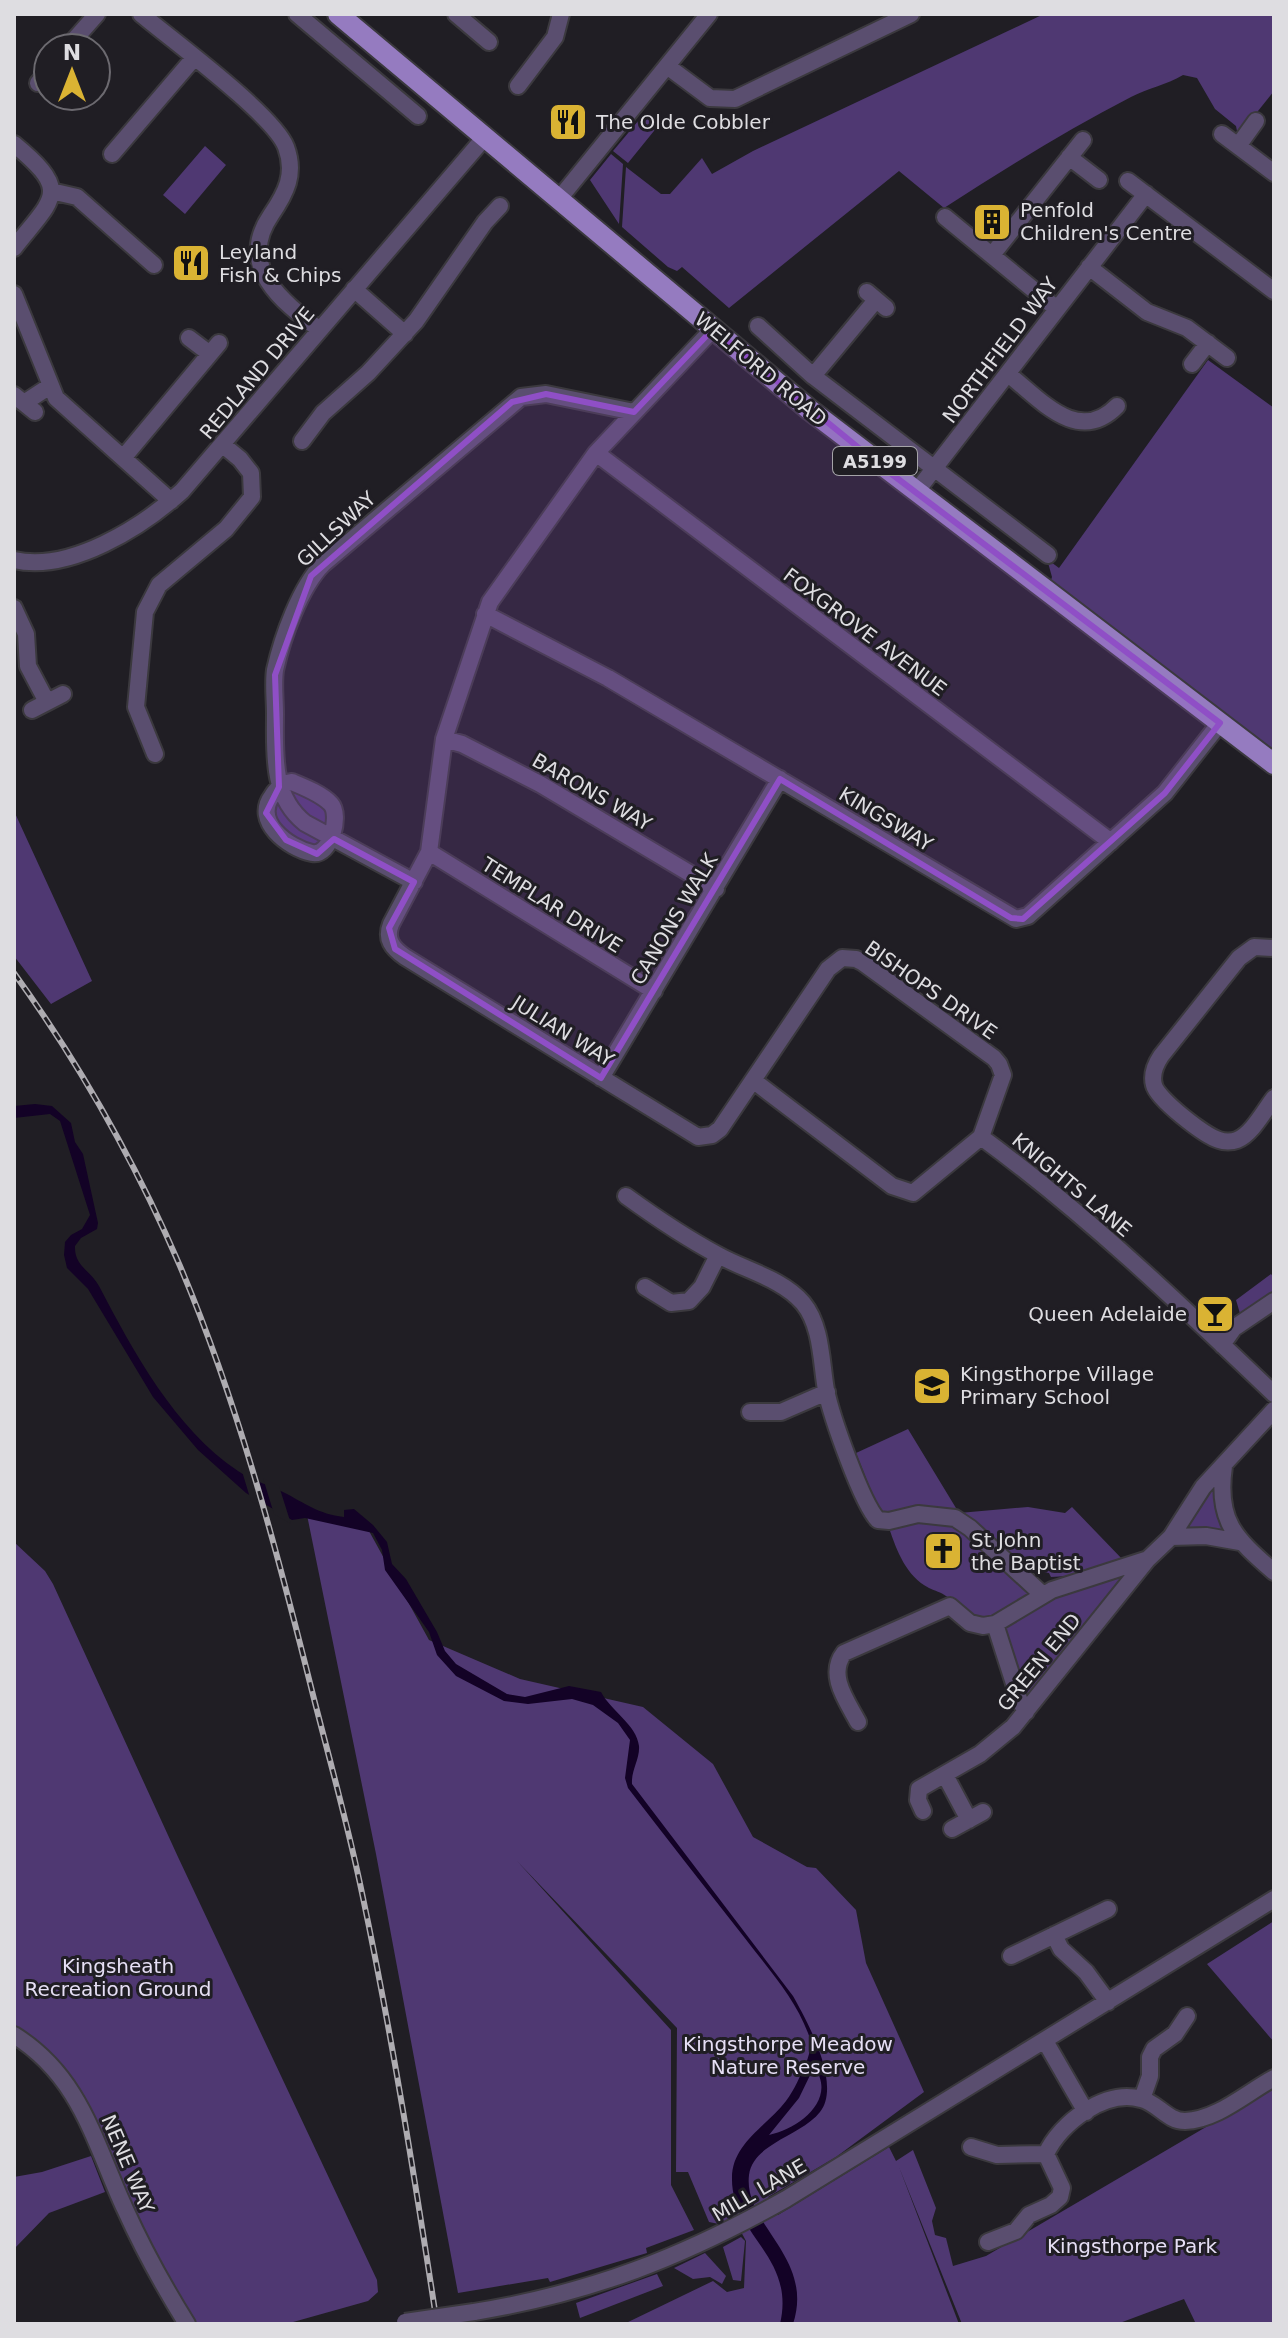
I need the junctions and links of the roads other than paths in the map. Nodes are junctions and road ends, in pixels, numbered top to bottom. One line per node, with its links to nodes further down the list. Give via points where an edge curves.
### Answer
1 (97, 14): 9 (street)
2 (297, 14): 14 (street)
3 (338, 14): 17 (main road, WELFORD ROAD / A5199)
4 (456, 14): 10 (street)
5 (561, 14): 13 (street, via 555,37)
6 (709, 14): 12 (street)
7 (911, 14): 12 (street, via 735,99 710,98)
8 (149, 17): 11 (street)
9 (81, 32)
10 (489, 42)
11 (194, 58): 21 (street); 42 (street, via 272,125 285,143 290,181 263,232 261,262 279,298)
12 (667, 66): 28 (street)
13 (518, 86)
14 (418, 116)
15 (1256, 121): 20 (street)
16 (1222, 134): 20 (street)
17 (485, 137): 28 (main road, WELFORD ROAD / A5199); 36 (street, REDLAND DRIVE)
18 (1083, 140): 22 (street)
19 (14, 144): 26 (street, via 45,171)
20 (1238, 146): 23 (street)
21 (112, 154)
22 (1069, 157): 24 (street); 32 (street)
23 (1274, 173)
24 (1099, 180)
25 (1128, 181): 27 (street)
26 (51, 191): 31 (street, via 43,213); 33 (street, via 77,197)
27 (1146, 194): 34 (street, NORTHFIELD WAY); 35 (street)
28 (559, 199): 41 (main road, WELFORD ROAD / A5199)
29 (500, 206): 43 (street)
30 (945, 217): 32 (street)
31 (14, 248)
32 (992, 255): 39 (street)
33 (154, 265)
34 (1089, 267): 39 (street, NORTHFIELD WAY); 45 (street, via 1147,312)
35 (1272, 286)
36 (354, 289): 42 (street, REDLAND DRIVE); 43 (street)
37 (14, 294): 50 (street)
38 (876, 300): 49 (street)
39 (1057, 309): 48 (street, NORTHFIELD WAY)
40 (758, 326): 49 (street, WELFORD ROAD)
41 (713, 329): 53 (street); 59 (main road, WELFORD ROAD / A5199)
42 (320, 330): 55 (street, REDLAND DRIVE)
43 (405, 334): 54 (street, via 323,413)
44 (189, 338): 57 (street, via 214,349)
45 (1208, 343): 46 (street); 47 (street)
46 (1227, 358)
47 (1192, 364)
48 (1008, 374): 52 (street, via 1079,429); 58 (street, NORTHFIELD WAY)
49 (813, 376): 58 (street, WELFORD ROAD)
50 (50, 386): 51 (street); 57 (street, via 62,405)
51 (24, 403)
52 (1117, 406)
53 (634, 412): 56 (street); 71 (street, GILLSWAY, via 546,394 521,397 311,576 275,675 275,765)
54 (302, 441)
55 (223, 445): 60 (street, REDLAND DRIVE); 68 (street, via 251,473 252,497 226,529 159,585 149,602 136,699 137,713 154,731)
56 (596, 453): 64 (street); 73 (street, FOXGROVE AVENUE)
57 (123, 458): 60 (street)
58 (933, 470): 59 (street, NORTHFIELD WAY); 61 (street, WELFORD ROAD)
59 (916, 492): 66 (main road, WELFORD ROAD / A5199)
60 (171, 501): 62 (street, REDLAND DRIVE, via 130,529 78,554 46,562)
61 (1048, 555)
62 (14, 560)
63 (14, 608): 65 (street, via 26,634 28,666 40,706)
64 (485, 614): 67 (street); 70 (street, KINGSWAY, via 608,678)
65 (63, 694)
66 (1220, 723): 69 (main road, WELFORD ROAD / A5199); 73 (street, KINGSWAY, via 1165,793)
67 (444, 739): 74 (street); 76 (street, BARONS WAY, via 540,784)
68 (155, 754)
69 (1274, 764)
70 (780, 779): 73 (street, KINGSWAY, via 1016,919 1028,916); 76 (street, CANONS WALK)
71 (280, 787): 72 (street, GILLSWAY, via 295,815); 72 (street, via 292,782 331,803 335,815); 72 (street, via 265,808 277,833 315,854 325,850)
72 (330, 837): 75 (street, GILLSWAY)
73 (1111, 842)
74 (429, 852): 75 (street); 78 (street, TEMPLAR DRIVE)
75 (414, 882): 79 (street, JULIAN WAY, via 389,928 390,942 399,952)
76 (716, 889): 78 (street, CANONS WALK)
77 (1274, 948): 84 (street, via 1259,946 1244,953 1154,1071 1154,1085 1166,1102 1217,1140)
78 (654, 991): 79 (street, CANONS WALK)
79 (601, 1078): 82 (street, JULIAN WAY, via 691,1134)
80 (754, 1081): 82 (street, BISHOPS DRIVE, via 720,1129); 83 (street, KNIGHTS LANE, via 907,1193 919,1190); 83 (street, BISHOPS DRIVE, via 828,969 842,958 856,959 999,1064 1001,1081)
81 (1274, 1098): 84 (street)
82 (708, 1137)
83 (981, 1137): 90 (street, KNIGHTS LANE, via 1147,1273)
84 (1238, 1140): 85 (street)
85 (1233, 1157)
86 (626, 1196): 87 (street)
87 (718, 1255): 88 (street, via 689,1301 671,1303); 91 (street, via 802,1302 815,1325)
88 (645, 1287)
89 (1274, 1301): 90 (street, via 1234,1328)
90 (1222, 1345): 92 (street, KNIGHTS LANE)
91 (827, 1392): 94 (street, via 788,1410); 100 (street, via 868,1507 878,1520 918,1514 955,1518)
92 (1274, 1394)
93 (1274, 1410): 95 (street, GREEN END)
94 (750, 1412)
95 (1224, 1466): 96 (street, GREEN END, via 1191,1503); 97 (street, via 1223,1507)
96 (1171, 1537): 97 (street); 98 (street, GREEN END)
97 (1240, 1542): 99 (street)
98 (1148, 1559): 100 (street); 102 (street, GREEN END)
99 (1274, 1572)
100 (1043, 1595): 101 (street)
101 (995, 1624): 102 (street); 103 (street, via 970,1623 950,1606 844,1653 837,1667 839,1686)
102 (1026, 1712): 104 (street, GREEN END, via 980,1754)
103 (858, 1722)
104 (945, 1775): 105 (street, GREEN END, via 919,1789); 106 (street, via 976,1816)
105 (923, 1811)
106 (952, 1829)
107 (1274, 1899): 111 (street, MILL LANE)
108 (1108, 1909): 109 (street)
109 (1054, 1935): 110 (street); 111 (street)
110 (1011, 1956)
111 (1108, 2002): 114 (street, MILL LANE)
112 (1187, 2016): 116 (street, via 1175,2034 1154,2049)
113 (14, 2035): 122 (street, NENE WAY, via 38,2052 75,2095 133,2226)
114 (1045, 2041): 117 (street); 121 (street, MILL LANE, bridge, via 786,2199 670,2258 549,2298)
115 (1274, 2078): 116 (street, via 1219,2112 1183,2121)
116 (1142, 2099): 117 (street, via 1113,2099)
117 (1086, 2112): 119 (street, via 1058,2134)
118 (971, 2147): 119 (street, via 997,2155)
119 (1046, 2154): 120 (street, via 1062,2188 1060,2197 1029,2215 1016,2231)
120 (988, 2242)
121 (399, 2323)
122 (187, 2324)

